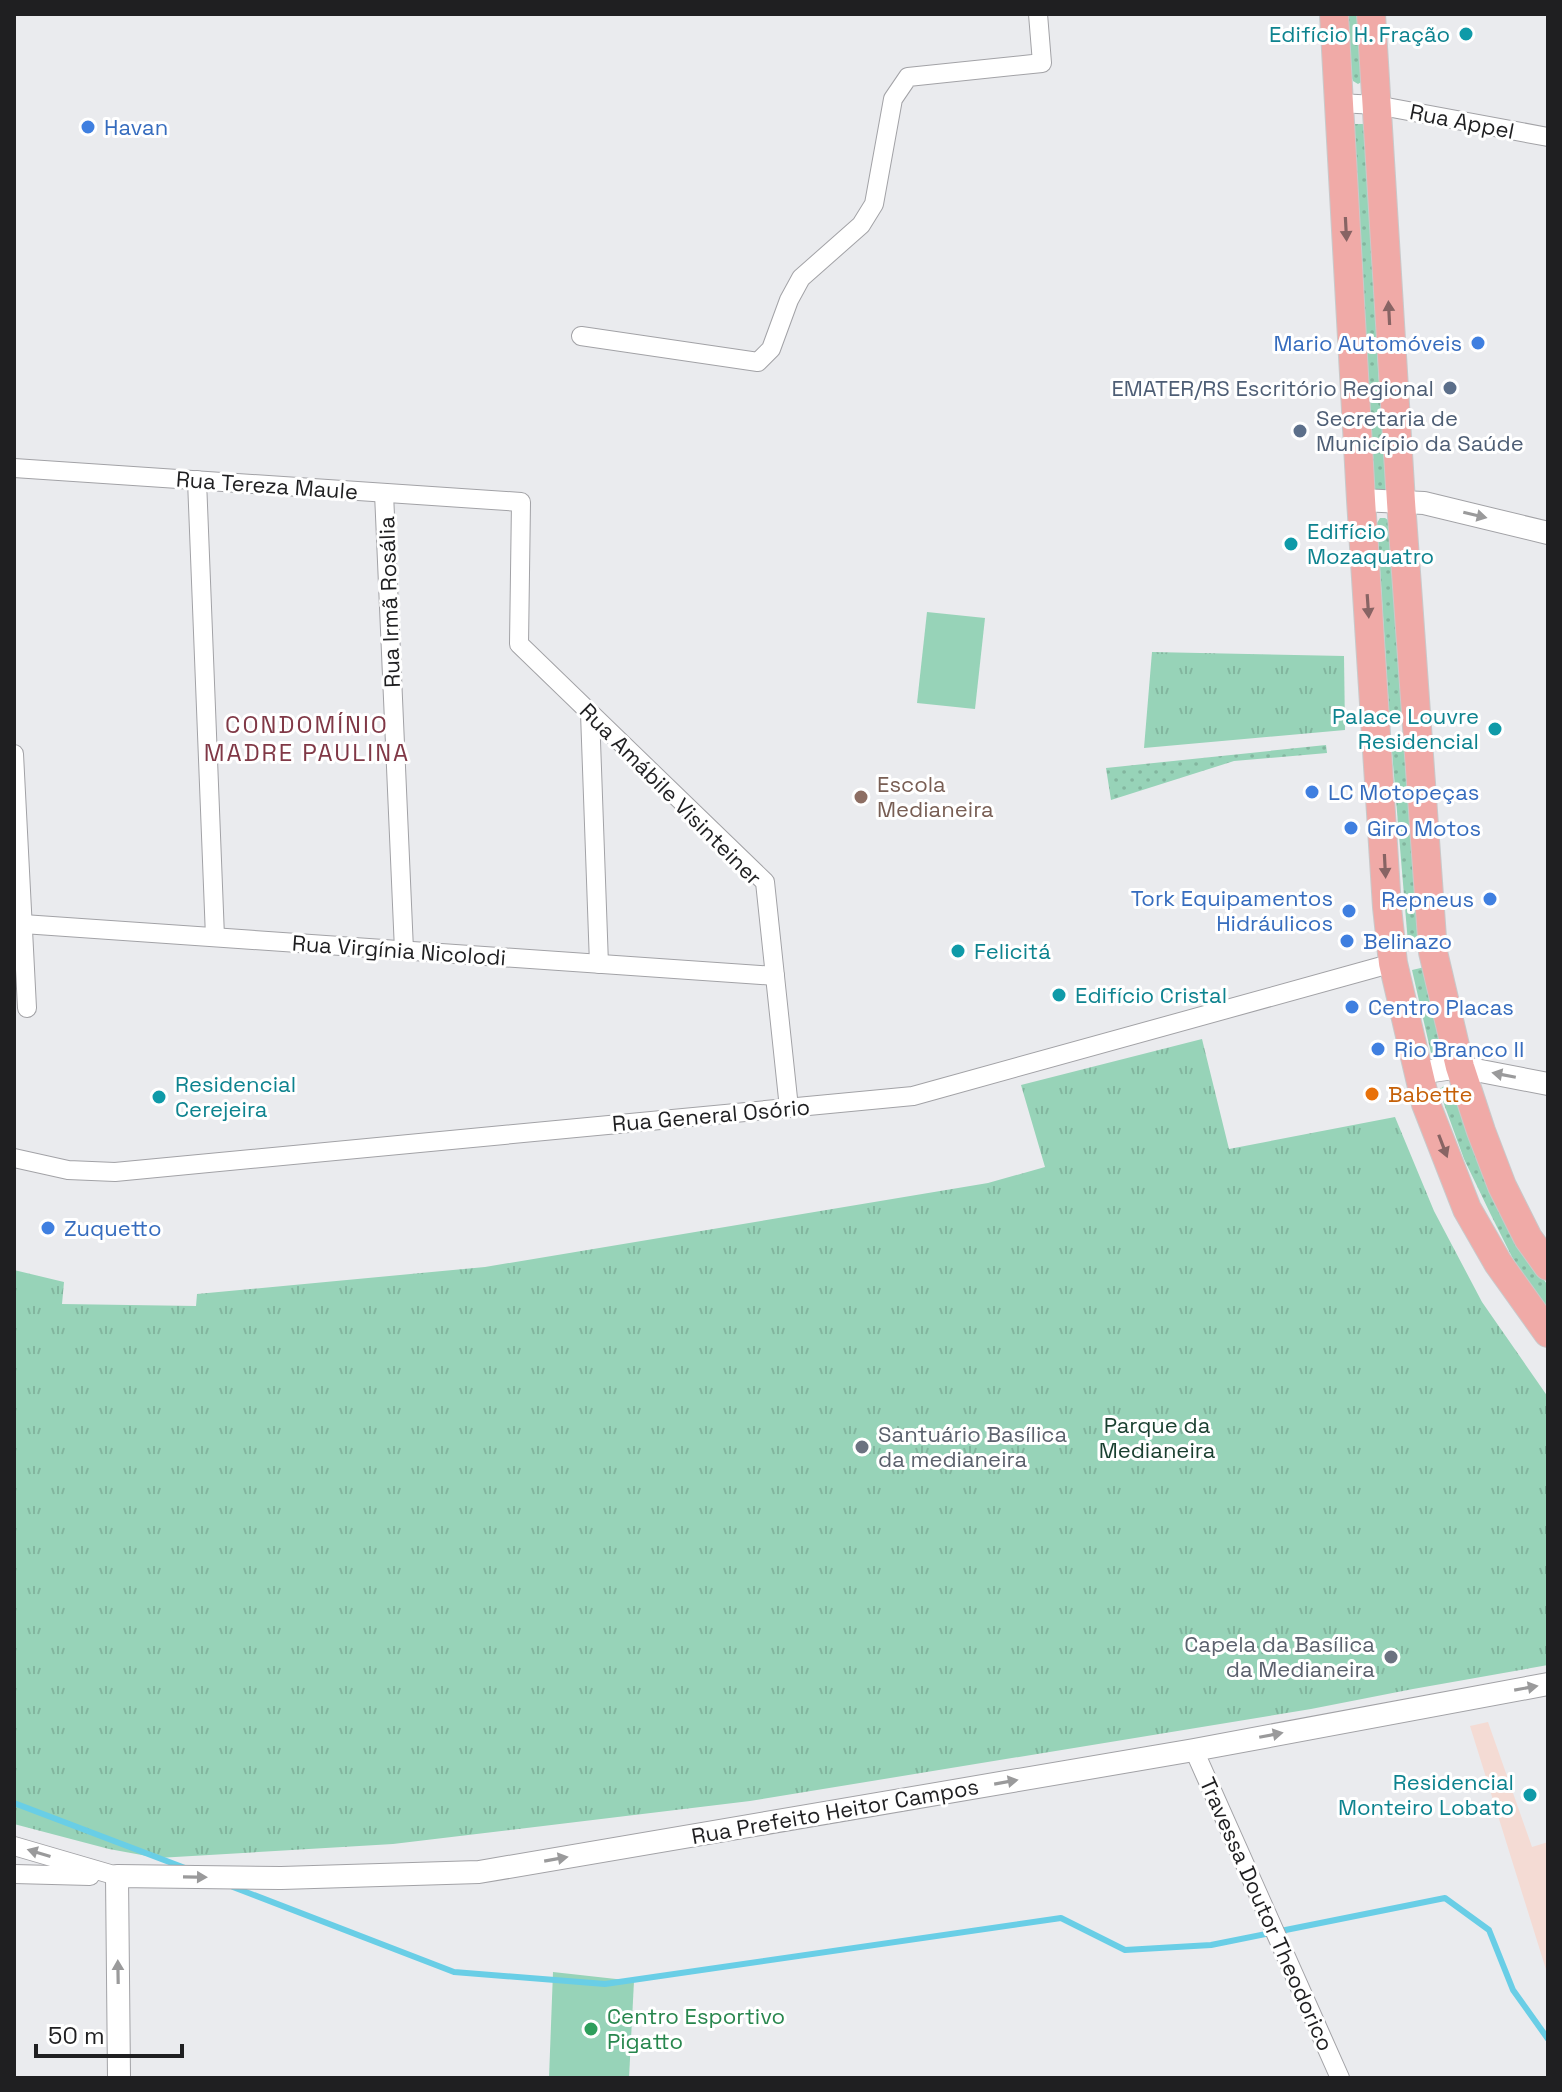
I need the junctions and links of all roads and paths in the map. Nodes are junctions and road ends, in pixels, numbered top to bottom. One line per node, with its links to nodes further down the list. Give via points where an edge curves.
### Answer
1 (1038, 14): 7 (street, via 1042,63 908,77 893,99 874,204 861,225 801,278 771,349 758,362)
2 (1334, 14): 4 (main road)
3 (1371, 14): 5 (main road)
4 (1339, 103): 5 (street, Rua Appel); 11 (main road, one-way to 11)
5 (1376, 105): 6 (street, Rua Appel); 13 (main road, one-way to 5)
6 (1548, 137)
7 (581, 336)
8 (14, 468): 9 (street, Rua Tereza Maule)
9 (197, 480): 10 (street, Rua Tereza Maule); 18 (street)
10 (384, 493): 12 (street, Rua Tereza Maule); 19 (street, Rua Irmã Rosália)
11 (1361, 500): 13 (street); 21 (main road, one-way to 21)
12 (521, 502): 15 (street, Rua Amábile Visinteiner, via 519,644)
13 (1401, 502): 14 (street, one-way to 14); 20 (main road)
14 (1548, 533)
15 (590, 713): 22 (street); 23 (street, Rua Amábile Visinteiner, via 765,882)
16 (14, 754): 17 (street)
17 (23, 924): 18 (street, Rua Virgínia Nicolodi); 24 (street)
18 (215, 937): 19 (street, Rua Virgínia Nicolodi)
19 (404, 950): 22 (street, Rua Virgínia Nicolodi)
20 (1433, 952): 21 (main road); 25 (main road)
21 (1393, 963): 26 (main road); 28 (street, Rua General Osório, via 913,1096)
22 (599, 964): 23 (street, Rua Virgínia Nicolodi)
23 (775, 976): 28 (street, Rua Amábile Visinteiner)
24 (27, 1008)
25 (1460, 1067): 26 (street); 27 (street, one-way to 25); 30 (main road, via 1502,1186)
26 (1419, 1073): 31 (main road, one-way to 31, via 1467,1209)
27 (1548, 1084)
28 (789, 1108): 29 (street, Rua General Osório, via 115,1172 68,1170)
29 (14, 1158)
30 (1548, 1266)
31 (1548, 1333)
32 (1548, 1684): 33 (street, Rua Prefeito Heitor Campos, one-way to 32)
33 (1194, 1750): 36 (street, Rua Prefeito Heitor Campos, one-way to 33, via 479,1872); 38 (street, Travessa Doutor Theodorico)
34 (14, 1846): 36 (street, one-way to 34)
35 (14, 1874): 36 (street)
36 (117, 1876): 37 (street, one-way to 36)
37 (119, 2078)
38 (1340, 2078)

